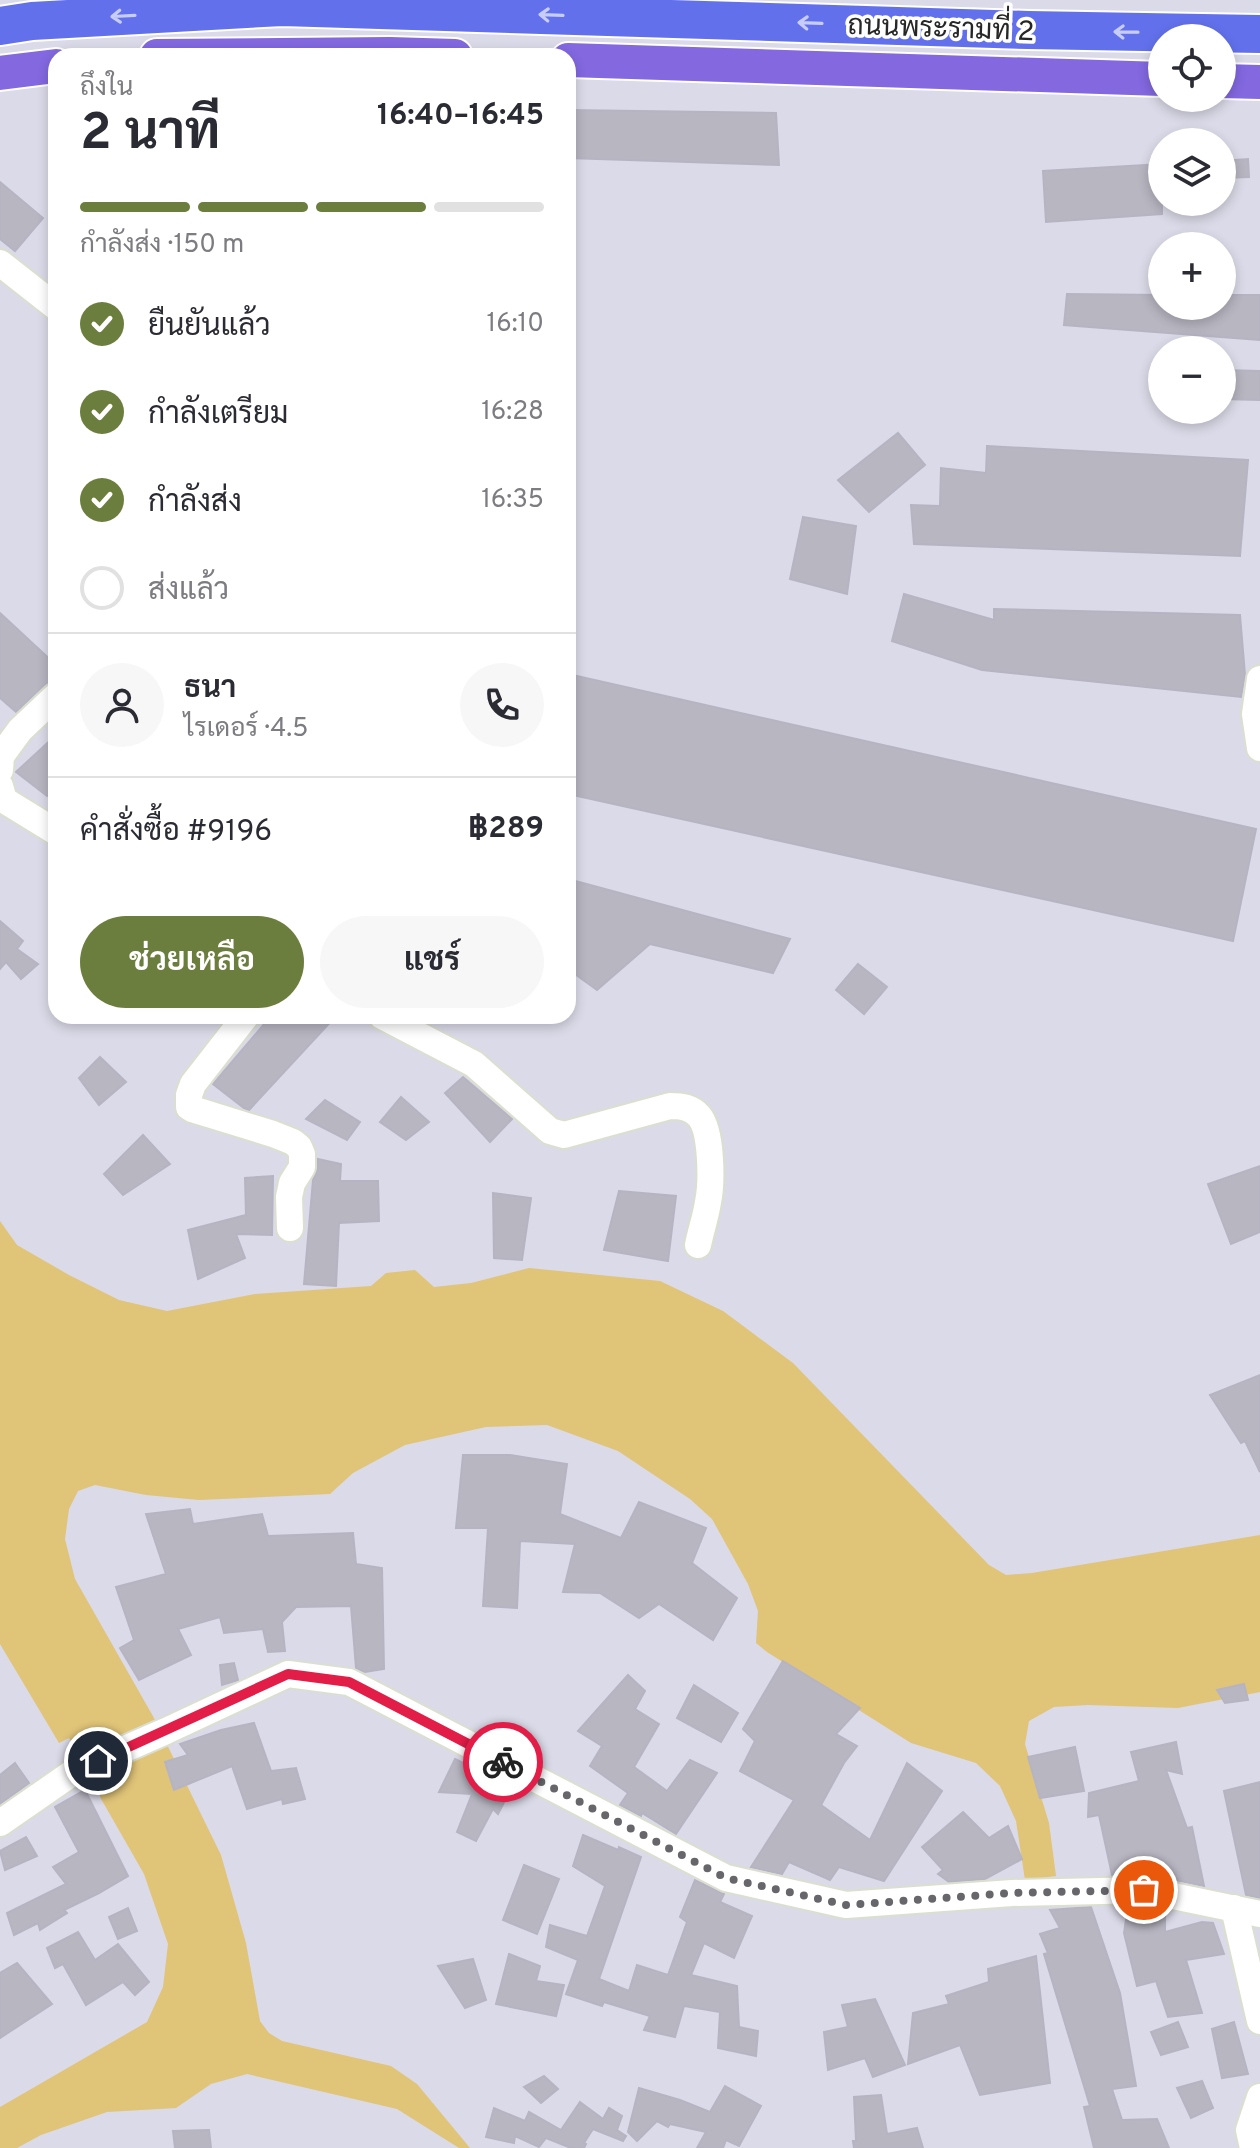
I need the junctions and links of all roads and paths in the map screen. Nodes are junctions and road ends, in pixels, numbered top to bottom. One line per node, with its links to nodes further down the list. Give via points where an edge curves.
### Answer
1 (0, 26): 2 (highway, ถนนพระรามที่ 2, one-way to 1, via 282,7)
2 (1260, 34)
3 (576, 60): 6 (main road, ถนนพระรามที่ 2)
4 (48, 67): 5 (main road)
5 (0, 73)
6 (1148, 79)
7 (1236, 81): 8 (main road)
8 (1260, 82)
9 (0, 263): 10 (street)
10 (48, 301)
11 (1260, 679): 13 (street, via 1255,714)
12 (48, 704): 14 (street, via 1,756)
13 (1260, 748)
14 (0, 770)
15 (0, 786): 16 (street, via 4,800)
16 (48, 827)
17 (240, 1024): 19 (street, via 193,1084 189,1107 299,1147 302,1167 289,1197)
18 (397, 1024): 20 (street, via 474,1064 550,1131 564,1135 670,1106 686,1107 699,1116 706,1130 709,1198)
19 (290, 1228)
20 (698, 1245)
21 (0, 1823): 22 (street, via 75,1771 288,1674 349,1682 726,1878 846,1905 1144,1890)
22 (1234, 1908): 23 (street); 24 (street)
23 (1260, 1914)
24 (1260, 2021)
25 (1260, 2097): 26 (street, via 1249,2130)
26 (1253, 2148)

